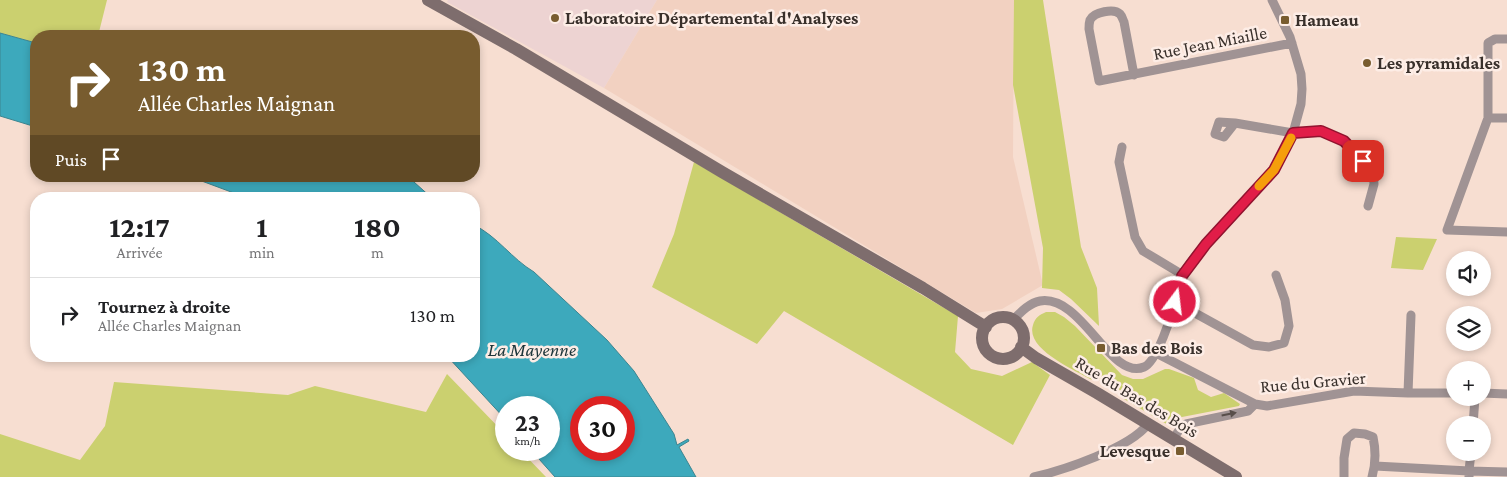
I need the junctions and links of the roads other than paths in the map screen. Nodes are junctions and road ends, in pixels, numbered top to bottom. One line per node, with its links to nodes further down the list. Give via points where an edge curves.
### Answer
1 (428, 0): 18 (main road)
2 (1272, 0): 4 (street)
3 (1507, 39): 6 (street, via 1488,43)
4 (1292, 43): 5 (street, Rue Jean Miaille); 9 (street, via 1302,88)
5 (1134, 75): 5 (street, Rue Jean Miaille, via 1099,81 1089,29 1094,16 1115,11 1121,15)
6 (1488, 118): 7 (street); 12 (street, via 1447,230)
7 (1507, 118)
8 (1235, 123): 9 (street)
9 (1293, 133): 11 (street, via 1321,131 1344,141 1373,171 1374,184); 14 (street, via 1274,170 1206,244)
10 (1122, 147): 14 (street, via 1119,162 1135,237 1143,250)
11 (1368, 206)
12 (1507, 232)
13 (1276, 275): 15 (street, via 1286,300 1289,326 1284,343 1269,347 1253,345)
14 (1182, 276): 15 (street)
15 (1175, 302): 20 (street)
16 (1411, 315): 21 (street)
17 (1012, 320): 18 (main road, via 995,319); 19 (main road, via 1021,329); 20 (street, via 1026,307 1039,301 1057,302 1076,316 1121,364 1135,369 1144,367)
18 (986, 326): 19 (main road, via 982,340 992,356 1006,359)
19 (1022, 348): 26 (main road, Rue du Bas des Bois)
20 (1156, 354): 25 (street, Rue du Gravier)
21 (1408, 393): 22 (street, Rue du Gravier); 25 (street, Rue du Gravier, via 1354,391 1267,406)
22 (1446, 393)
23 (1491, 393): 24 (street)
24 (1507, 394)
25 (1255, 404): 27 (street, one-way to 25, via 1186,424 1248,411)
26 (1148, 424): 27 (main road, Rue du Bas des Bois); 32 (street, via 1140,434 1119,446 1079,464)
27 (1173, 439): 33 (main road, Rue du Bas des Bois)
28 (1470, 461): 31 (street)
29 (1376, 466): 31 (street); 34 (street, via 1373,437 1354,433 1347,439); 35 (street)
30 (1507, 472): 31 (street)
31 (1469, 474)
32 (1034, 477)
33 (1236, 477)
34 (1344, 477)
35 (1372, 477)

